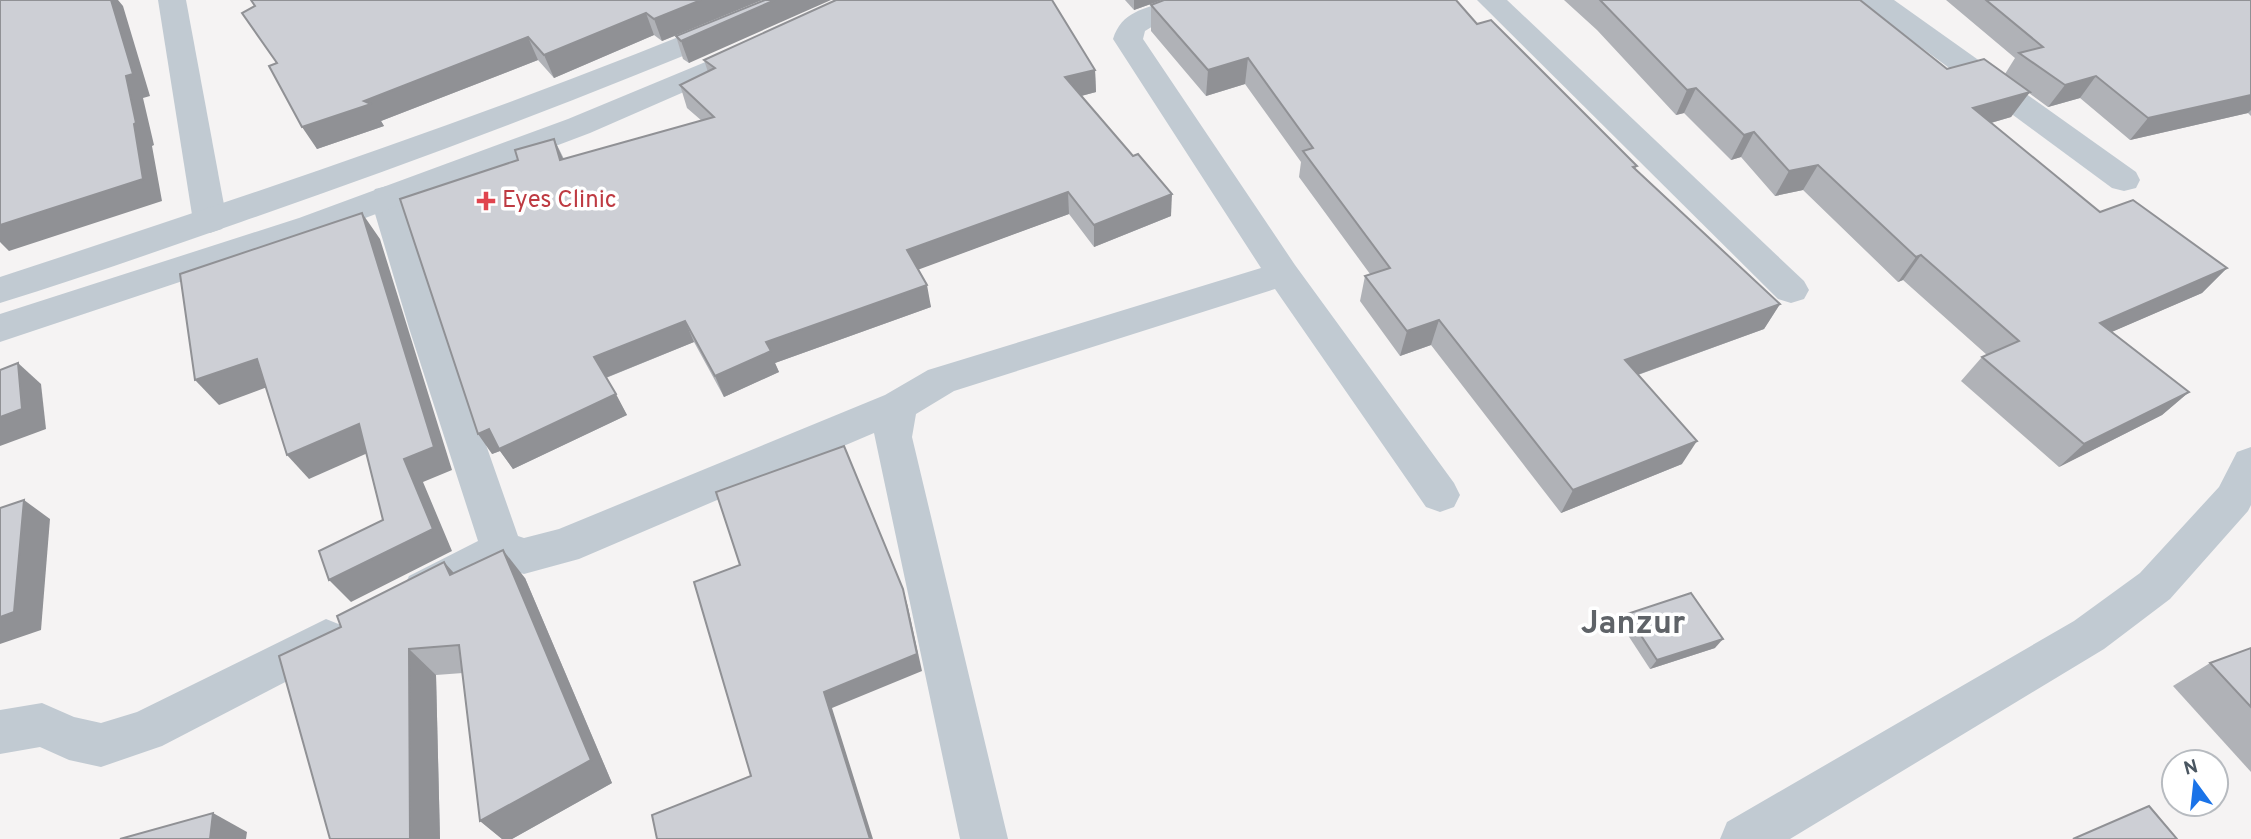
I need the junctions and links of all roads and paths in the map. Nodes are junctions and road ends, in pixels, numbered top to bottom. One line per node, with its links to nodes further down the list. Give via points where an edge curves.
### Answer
1 (172, 0): 9 (street)
2 (793, 0): 9 (street, via 573,90)
3 (1198, 0): 10 (street, via 1148,16 1132,26 1128,39)
4 (1492, 0): 12 (street)
5 (1875, 0): 7 (street)
6 (780, 40): 8 (street, via 579,126)
7 (2124, 180)
8 (387, 197): 13 (street); 17 (street)
9 (211, 220): 11 (street)
10 (1283, 274): 14 (street, via 941,380); 16 (street)
11 (0, 290)
12 (1791, 290)
13 (0, 328)
14 (898, 406): 17 (street, via 564,546 524,556); 19 (street, via 893,437)
15 (2251, 463): 20 (street, via 2234,499 2155,586 2089,635)
16 (1440, 495)
17 (502, 549): 18 (street, via 146,731 101,745 69,738 42,725)
18 (0, 732)
19 (984, 839)
20 (1744, 839)

